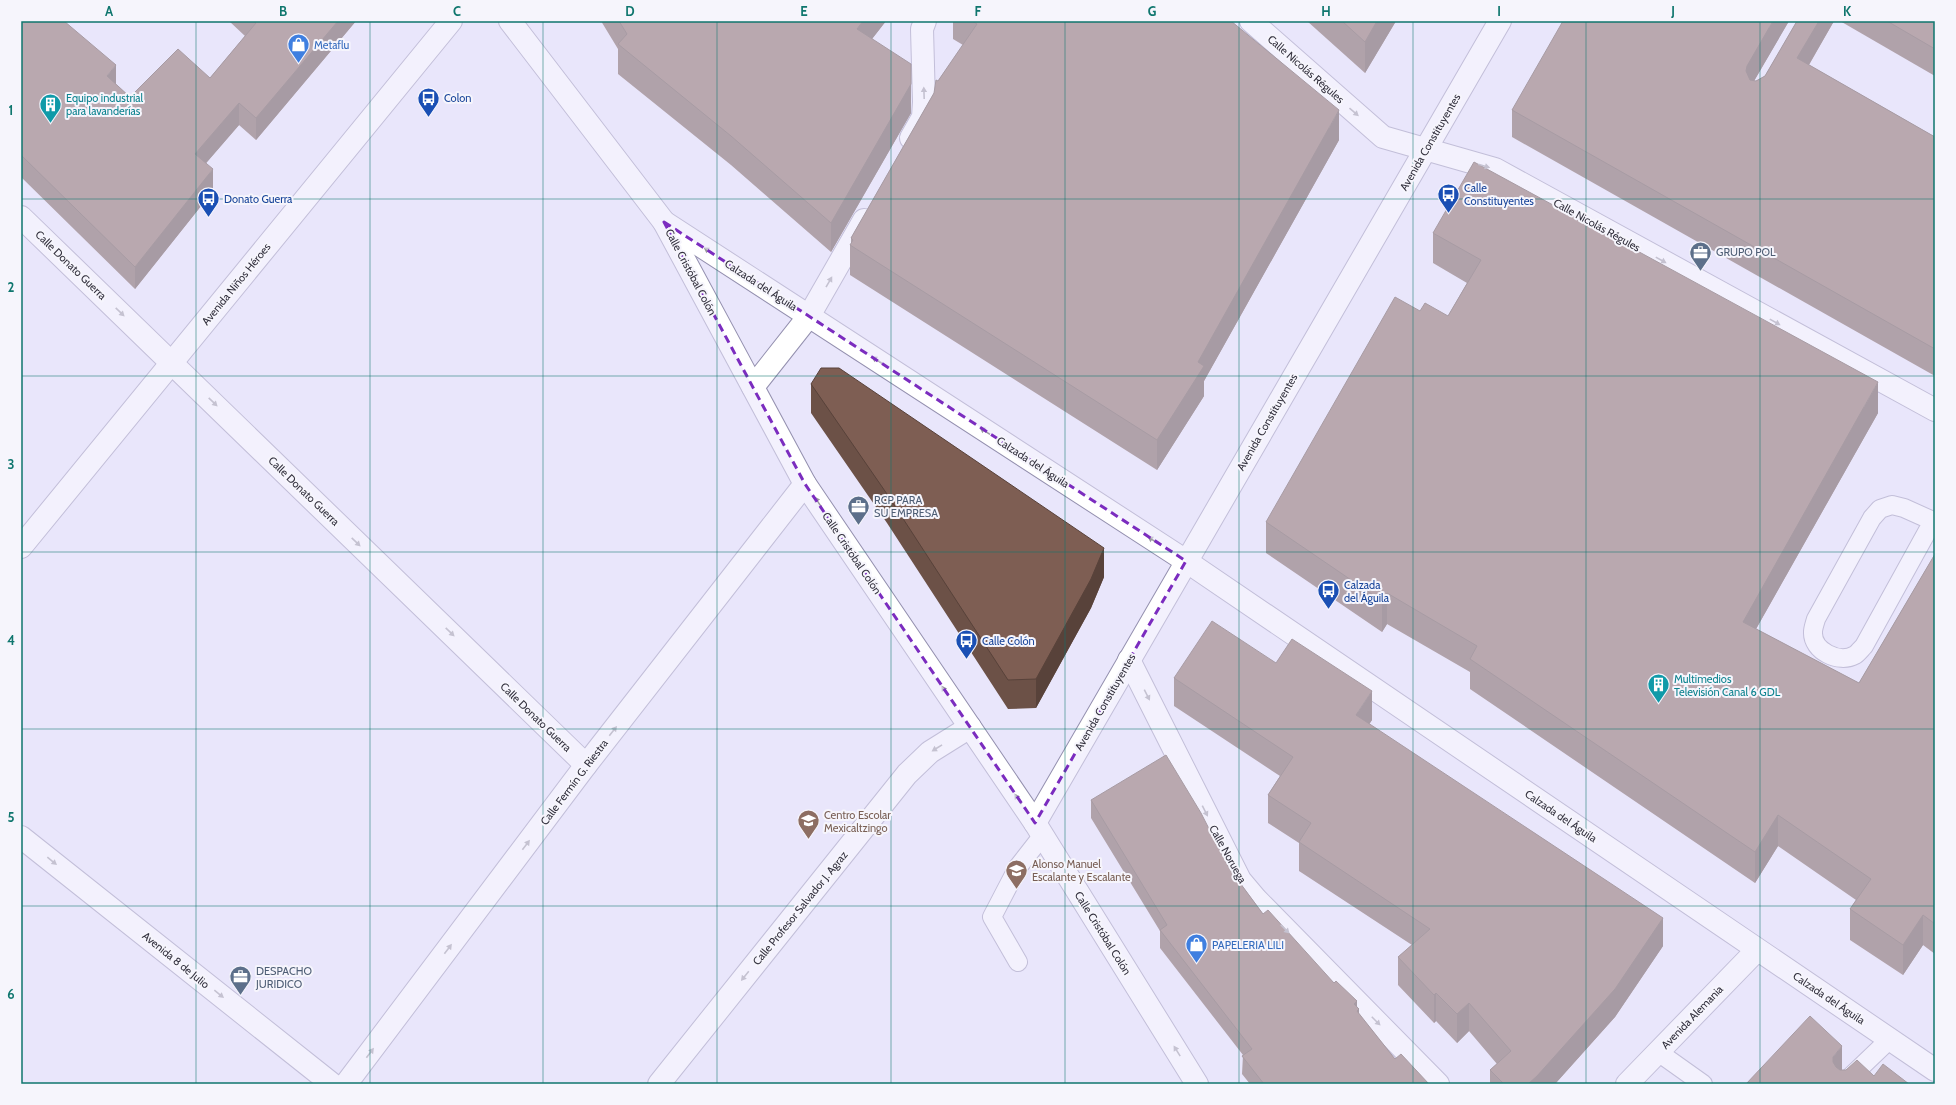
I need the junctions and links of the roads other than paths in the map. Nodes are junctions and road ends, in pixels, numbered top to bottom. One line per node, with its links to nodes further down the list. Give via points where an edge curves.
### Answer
1 (451, 21): 12 (street, Avenida Niños Héroes)
2 (510, 21): 10 (street, Calle Cristóbal Colón)
3 (925, 21): 7 (street, one-way to 3, via 923,117 922,29)
4 (1251, 21): 6 (street, Calle Nicolás Régules, one-way to 6, via 1383,137)
5 (1500, 21): 6 (street, Avenida Constituyentes)
6 (1426, 150): 14 (street, Calle Nicolás Régules, one-way to 14, via 1495,169); 18 (street, Avenida Constituyentes)
7 (900, 158)
8 (872, 206): 11 (street, one-way to 8)
9 (21, 217): 12 (street, Calle Donato Guerra, one-way to 12)
10 (664, 222): 11 (street, Calzada del Águila, one-way to 10); 13 (street, Calle Cristóbal Colón)
11 (810, 316): 13 (street); 18 (street, Calzada del Águila, one-way to 11)
12 (172, 362): 17 (street, Avenida Niños Héroes); 21 (street, Calle Donato Guerra, one-way to 21)
13 (753, 387): 15 (street, Calle Cristóbal Colón)
14 (1935, 410)
15 (805, 484): 20 (street, Calle Cristóbal Colón, one-way to 15); 21 (street, Calle Fermín G. Riestra, one-way to 15)
16 (1934, 519): 16 (lane, via 1892,505 1880,510 1872,518 1816,619 1813,632 1816,645 1833,656 1844,658 1856,655)
17 (21, 547)
18 (1186, 561): 19 (street, Avenida Constituyentes); 24 (street, Calzada del Águila)
19 (1129, 660): 22 (street, Avenida Constituyentes); 33 (street, Calle Noruega, one-way to 33, via 1240,880)
20 (970, 727): 22 (street, Calle Cristóbal Colón, one-way to 20); 31 (street, Calle Profesor Salvador J. Agraz, one-way to 31, via 930,752 907,774)
21 (586, 765): 30 (street, Calle Fermín G. Riestra, one-way to 21)
22 (1039, 829): 25 (lane, via 992,917); 32 (street, Calle Cristóbal Colón, one-way to 22)
23 (21, 837): 29 (street, Avenida 8 de Julio, one-way to 29)
24 (1757, 950): 26 (street, Calzada del Águila); 27 (street, Avenida Alemania)
25 (1018, 962)
26 (1890, 1039): 28 (street, Calzada del Águila); 36 (lane)
27 (1658, 1052): 34 (street, Avenida Alemania); 35 (lane)
28 (1935, 1070)
29 (332, 1084)
30 (346, 1084)
31 (659, 1084)
32 (1197, 1084)
33 (1438, 1084)
34 (1627, 1084)
35 (1703, 1084)
36 (1843, 1084)

